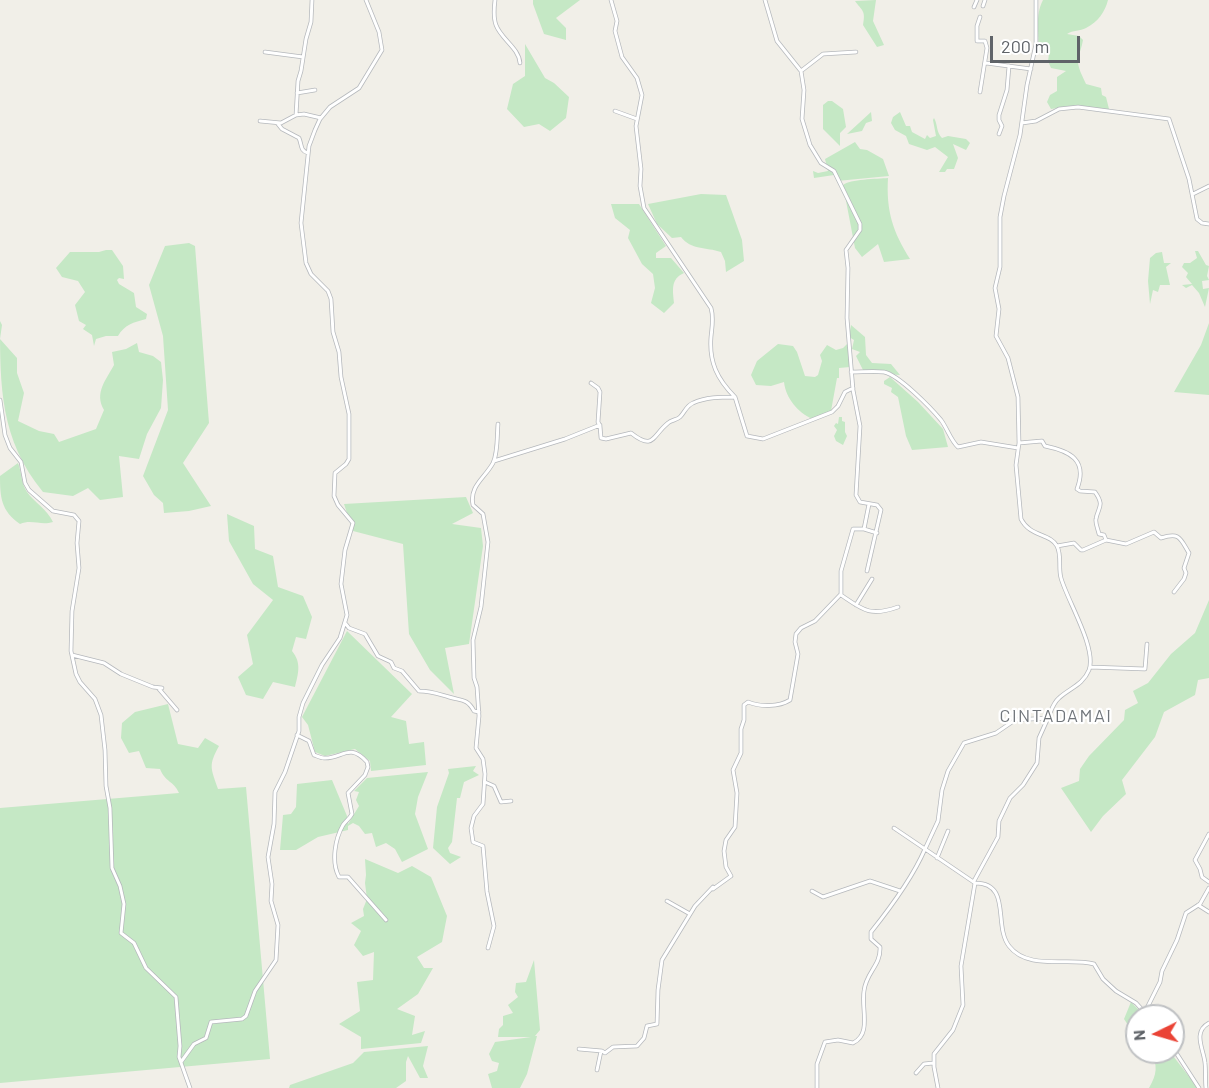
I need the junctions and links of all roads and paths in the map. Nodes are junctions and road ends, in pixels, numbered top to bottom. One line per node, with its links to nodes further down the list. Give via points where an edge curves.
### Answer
1 (312, 0): 14 (street)
2 (366, 0): 25 (street, via 382,50 359,88 330,107)
3 (495, 0): 15 (street, via 495,24)
4 (611, 0): 26 (street, via 621,57 639,83 642,96)
5 (765, 0): 19 (street, via 777,41)
6 (977, 0): 10 (street)
7 (986, 0): 9 (street)
8 (1036, 0): 18 (street, via 1036,44)
9 (983, 6)
10 (974, 8)
11 (980, 17): 16 (street, via 976,36 977,41 986,42)
12 (265, 52): 14 (street)
13 (856, 52): 19 (street, via 824,54)
14 (303, 57): 22 (street)
15 (520, 63)
16 (985, 63): 17 (street); 21 (street)
17 (1008, 66): 18 (street); 30 (street)
18 (1031, 69): 29 (street)
19 (801, 71): 35 (street, via 802,119 810,145 821,162 834,171 860,224 846,250)
20 (315, 90): 22 (street)
21 (980, 92)
22 (296, 93): 24 (street)
23 (615, 111): 26 (street)
24 (296, 115): 25 (street); 28 (street)
25 (321, 118): 31 (street)
26 (637, 119): 38 (street, via 644,208 711,308 713,366)
27 (260, 121): 28 (street)
28 (278, 123): 31 (street, via 299,138 301,148)
29 (1022, 123): 33 (street, via 1036,121 1059,109 1078,107 1169,119); 43 (street, via 1000,217 1001,258 995,288 999,309 996,336 1008,358 1017,397)
30 (999, 134)
31 (308, 153): 56 (street, via 301,224 304,254 308,269 331,299 350,427 349,459 335,473 334,484 338,505 353,523 341,584)
32 (1209, 186): 33 (street)
33 (1192, 194): 34 (street, via 1197,219)
34 (1209, 224)
35 (851, 372): 37 (street); 43 (street, via 884,372 902,381 941,421 958,447 981,442)
36 (591, 383): 41 (street, via 600,392)
37 (853, 388): 38 (street, via 845,392 835,410 761,440 747,436); 45 (street, via 860,426 856,495 860,502)
38 (735, 397): 41 (street, via 691,403 679,418 668,422 655,440 639,440 631,433 601,439)
39 (0, 400): 42 (street)
40 (498, 424): 44 (street)
41 (600, 425): 44 (street)
42 (2, 435): 58 (street, via 21,462 29,490 53,511 74,515 79,521)
43 (1018, 445): 48 (street, via 1042,441 1076,458 1081,479 1077,489 1099,496 1101,509 1096,523); 49 (street, via 1016,472 1021,519 1033,532)
44 (494, 461): 61 (street, via 472,494 473,505 484,516 488,542 473,640)
45 (869, 504): 46 (street); 47 (street, via 880,508)
46 (864, 529): 47 (street); 53 (street, via 852,529 841,571)
47 (877, 533): 50 (street)
48 (1106, 540): 49 (street, via 1083,550 1074,543); 52 (street, via 1126,544 1154,532 1161,538 1178,536 1189,553 1184,579)
49 (1057, 546): 59 (street, via 1060,575 1088,647)
50 (867, 571)
51 (872, 579): 54 (street)
52 (1174, 592)
53 (841, 595): 54 (street); 79 (street, via 796,634 798,654 789,701 744,705 741,753 733,770 737,794 735,827 724,851 731,875 695,905)
54 (856, 605): 55 (street, via 868,612)
55 (898, 607)
56 (344, 622): 61 (street, via 364,634 378,656 402,671 419,691 462,698); 63 (street, via 340,638 303,703)
57 (1147, 644): 59 (street, via 1145,669)
58 (72, 655): 60 (street, via 104,663 121,674 160,688); 87 (street, via 76,674 95,699 101,715 112,868 124,904 121,933 134,943 146,968 176,997)
59 (1090, 667): 62 (street, via 1075,688 1057,699)
60 (177, 710)
61 (479, 712): 64 (street, via 476,748 483,759)
62 (1048, 718): 69 (street, via 1015,720 996,733 964,743 948,771 938,821); 71 (street, via 1039,738 1037,763 1010,798 999,821 998,837)
63 (297, 735): 80 (street, via 309,741 314,755 325,758 356,753 367,762 365,775 348,794 352,814 338,836 334,854 339,877 348,877); 87 (street, via 273,800 274,824 268,857 270,895 279,925 276,963 255,991 246,1016 211,1022 206,1038 194,1044)
64 (485, 782): 65 (street, via 494,786 501,802); 81 (street, via 483,804 474,816 471,832 473,843 483,846 494,926)
65 (511, 801)
66 (894, 828): 69 (street)
67 (948, 831): 70 (street)
68 (1209, 834): 72 (street, via 1195,860 1201,876)
69 (925, 849): 70 (street); 75 (street)
70 (937, 858): 71 (street)
71 (974, 882): 82 (street, via 996,892 1002,930 1016,953 1036,960 1094,964 1103,979); 88 (street, via 961,966 963,1005 953,1030 934,1052)
72 (1209, 882)
73 (1209, 888): 77 (street)
74 (812, 891): 75 (street, via 819,896 870,881)
75 (900, 891): 93 (street, via 872,932 871,939 880,947 880,957 865,981 863,1036 853,1043 825,1042 817,1064)
76 (668, 901): 79 (street)
77 (1197, 905): 78 (street); 83 (street, via 1185,913)
78 (1209, 912)
79 (690, 914): 86 (street, via 662,960 657,1024 647,1026 639,1045)
80 (386, 920)
81 (488, 948)
82 (1137, 1004)
83 (1149, 1004)
84 (1209, 1023): 96 (street, via 1199,1041 1205,1060)
85 (579, 1049): 86 (street)
86 (601, 1051): 90 (street)
87 (181, 1062): 92 (street)
88 (933, 1063): 91 (street, via 924,1064); 94 (street)
89 (1183, 1064): 95 (street)
90 (597, 1070)
91 (916, 1073)
92 (190, 1088)
93 (817, 1088)
94 (938, 1088)
95 (1199, 1088)
96 (1206, 1088)

